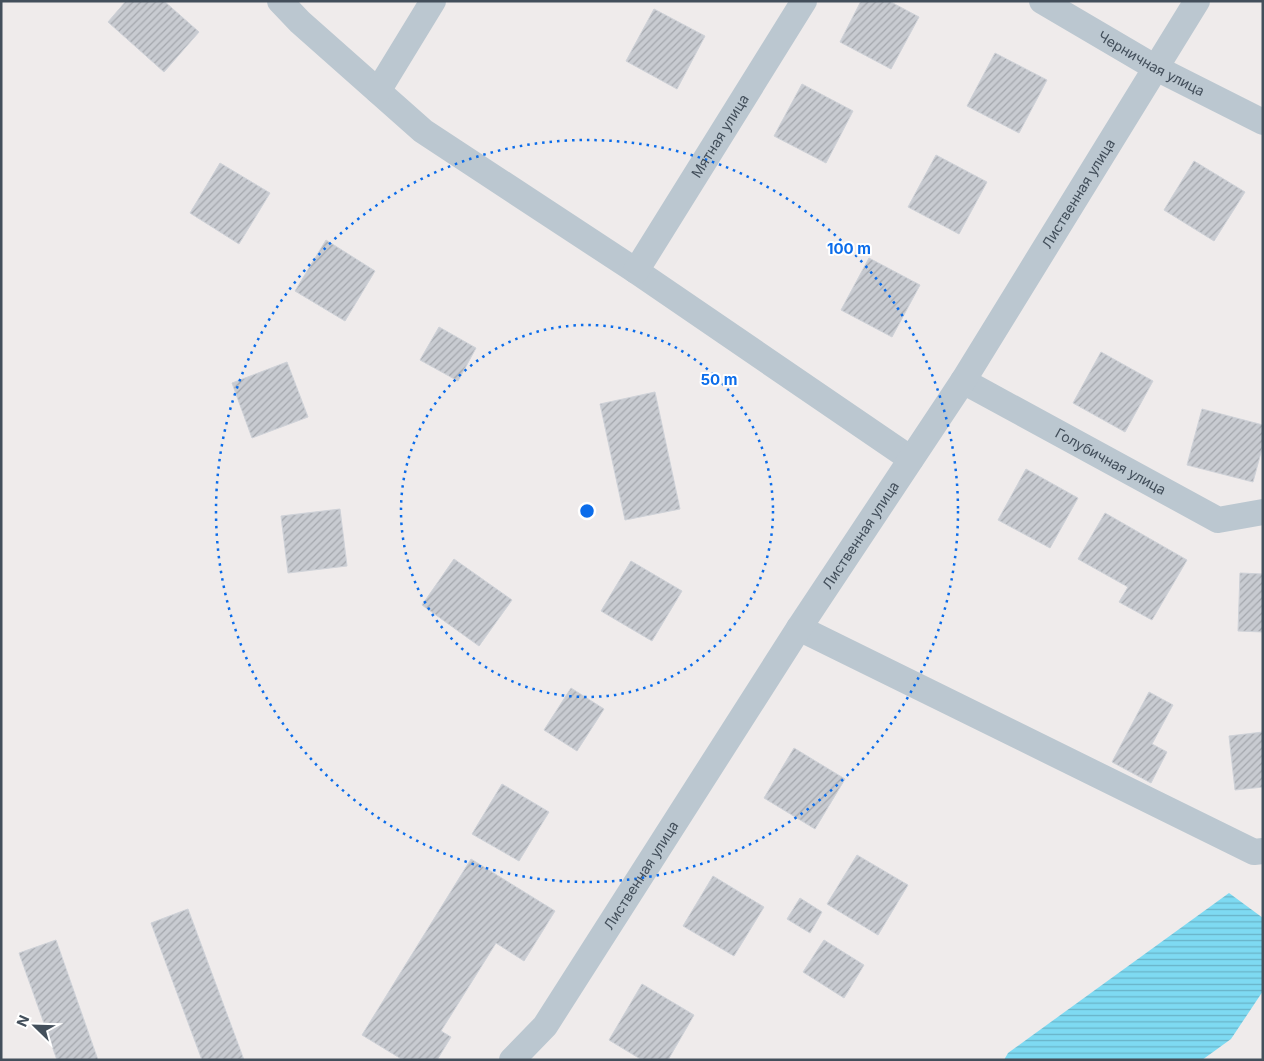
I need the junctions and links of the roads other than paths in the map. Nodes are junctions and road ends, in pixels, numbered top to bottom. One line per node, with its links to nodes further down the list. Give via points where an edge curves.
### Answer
1 (280, 1): 7 (street)
2 (433, 1): 7 (street)
3 (804, 1): 9 (street, Мятная улица)
4 (1042, 1): 6 (street, Черничная улица)
5 (1198, 1): 6 (street, Лиственная улица)
6 (1156, 68): 8 (street, Черничная улица); 10 (street, Лиственная улица)
7 (378, 91): 9 (street, via 423,130)
8 (1263, 122)
9 (636, 271): 11 (street)
10 (963, 381): 11 (street, Лиственная улица); 12 (street, Голубичная улица, via 1218,520)
11 (911, 459): 13 (street, Лиственная улица)
12 (1263, 512)
13 (799, 628): 14 (street); 15 (street, Лиственная улица, via 545,1026)
14 (1260, 857)
15 (512, 1060)

